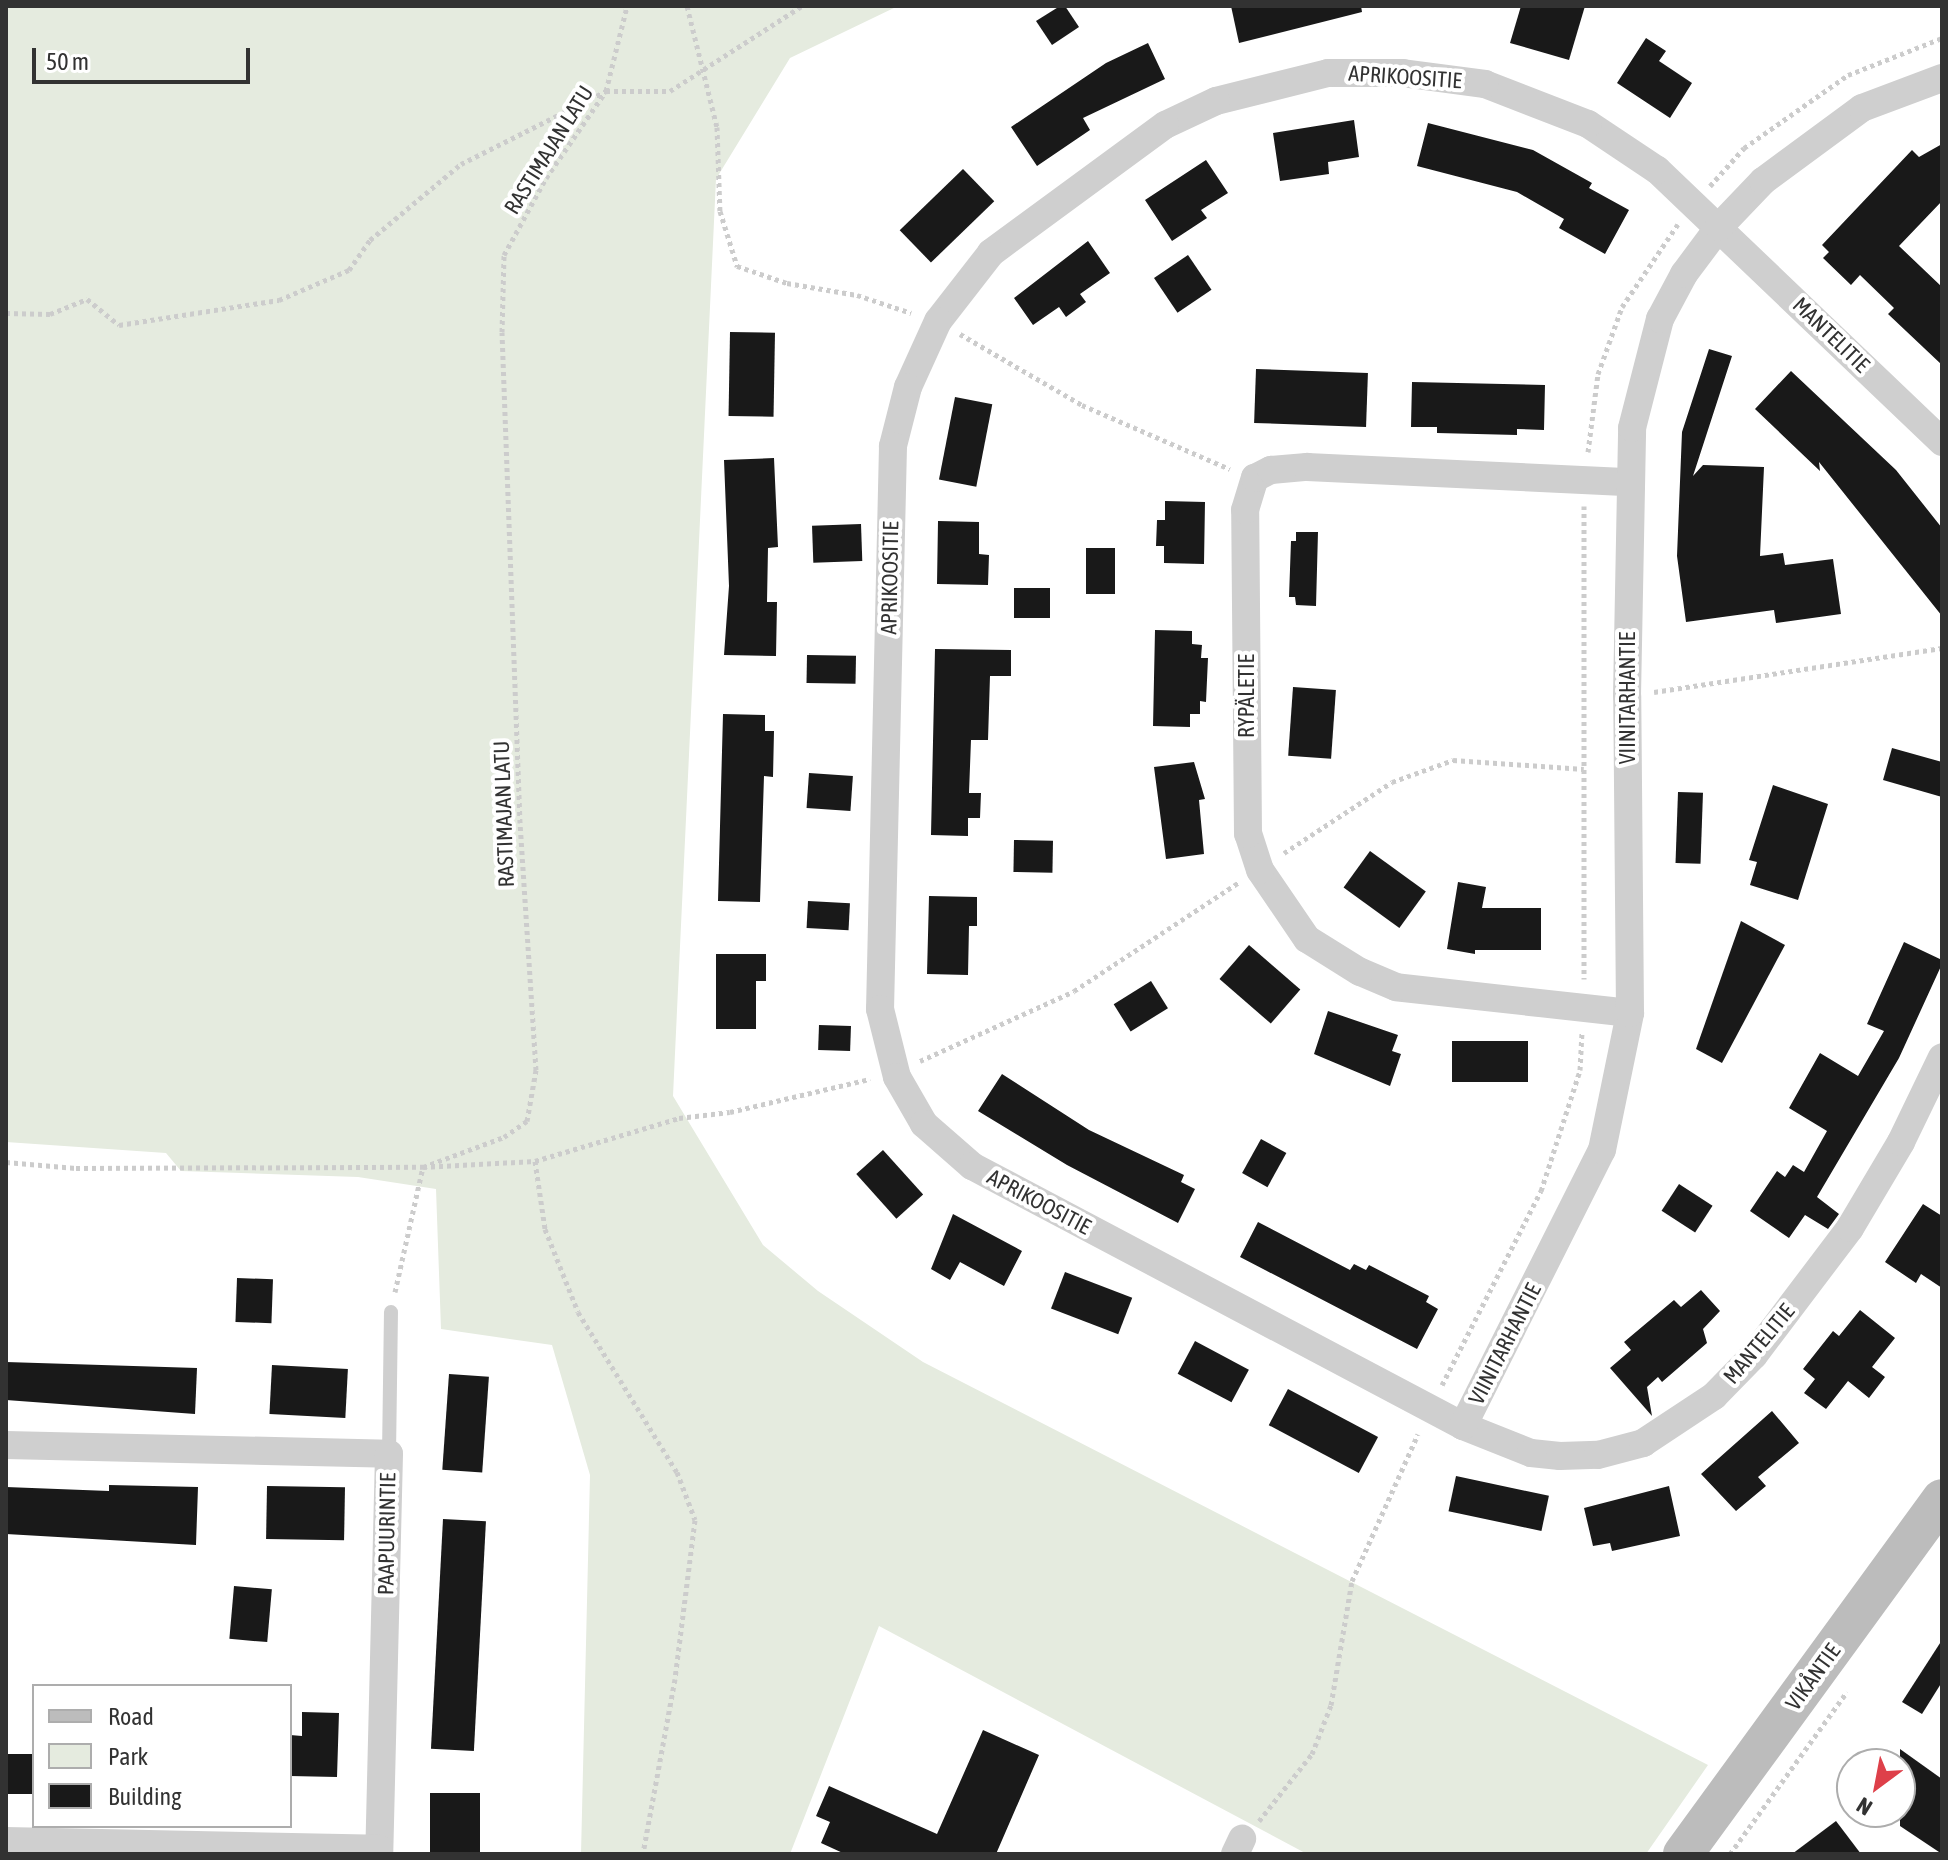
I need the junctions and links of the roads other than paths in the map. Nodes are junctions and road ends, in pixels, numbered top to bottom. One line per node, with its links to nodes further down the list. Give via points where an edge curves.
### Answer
1 (1942, 78): 2 (street, VIINITARHANTIE, via 1862,108 1803,148)
2 (1719, 227): 3 (street, MANTELITIE); 4 (street, VIINITARHANTIE, via 1684,274 1645,360 1632,428); 8 (street, APRIKOOSITIE, via 1657,170 1588,124 1485,84 1403,73 1328,73 1216,101 1165,125 991,253 938,321 908,387 893,446 880,1009 895,1072 924,1124 972,1166)
3 (1942, 442)
4 (1630, 482): 5 (street, VIINITARHANTIE); 5 (street, RYPÄLETIE, via 1307,467 1271,470 1255,478 1245,510 1247,818 1260,870 1307,939 1396,987)
5 (1630, 1013): 8 (street, VIINITARHANTIE, via 1602,1150)
6 (1942, 1057): 8 (street, MANTELITIE, via 1901,1142 1850,1228 1754,1355 1714,1396 1643,1443 1598,1455 1531,1453)
7 (391, 1312): 10 (lane)
8 (1463, 1426)
9 (6, 1445): 10 (street, PAAPUURINTIE)
10 (389, 1454): 13 (street, PAAPUURINTIE)
11 (1942, 1499): 14 (street, VIKÅNTIE)
12 (6, 1841): 13 (street)
13 (379, 1852)
14 (1683, 1854)

